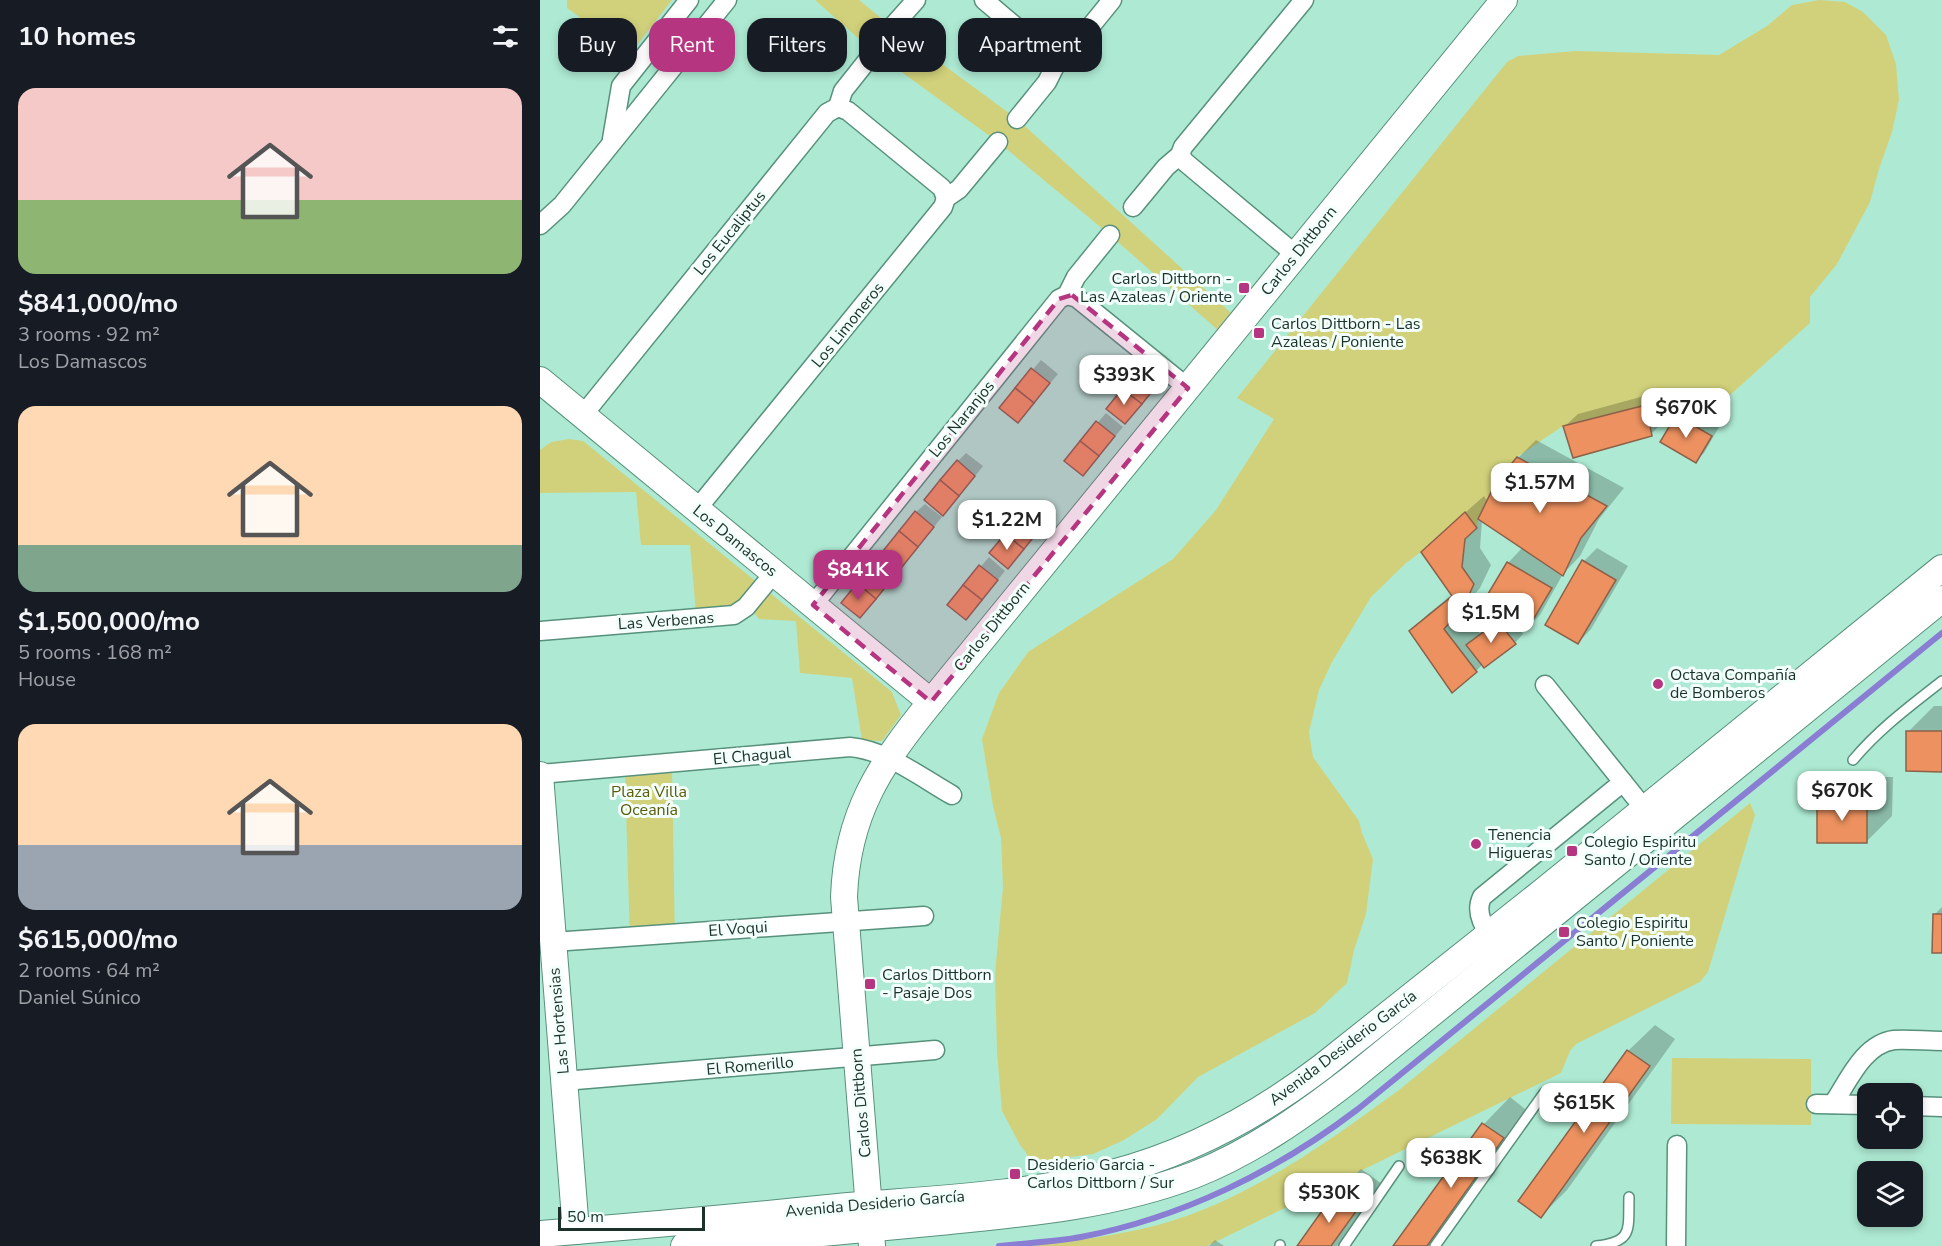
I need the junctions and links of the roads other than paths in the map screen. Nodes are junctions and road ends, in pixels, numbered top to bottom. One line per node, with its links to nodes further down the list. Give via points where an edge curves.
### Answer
1 (689, 0): 18 (street, via 621,86)
2 (694, 0): 9 (street)
3 (727, 0): 9 (street)
4 (916, 0): 10 (street)
5 (984, 0): 11 (street)
6 (1112, 0): 12 (street)
7 (1304, 0): 19 (street)
8 (1504, 0): 24 (main road, Carlos Dittborn)
9 (713, 15): 18 (street)
10 (900, 18)
11 (1005, 18)
12 (1097, 18)
13 (859, 71): 15 (street, Los Eucaliptus, via 843,92)
14 (1052, 72): 16 (street)
15 (838, 107): 20 (street, via 942,188); 28 (street, Los Eucaliptus, via 827,113)
16 (1017, 119)
17 (998, 142): 20 (street, Los Limoneros, via 963,185)
18 (611, 143): 22 (street, via 562,205)
19 (1180, 155): 21 (street); 24 (street)
20 (946, 198): 29 (street, Los Limoneros, via 943,207)
21 (1133, 207)
22 (540, 225)
23 (1110, 235): 25 (street, Los Naranjos, via 1076,277)
24 (1296, 255): 27 (main road, Carlos Dittborn)
25 (1067, 295): 27 (street, via 1077,298); 33 (street, Los Naranjos, via 1059,299)
26 (540, 380): 28 (main road, Los Damascos)
27 (1188, 388): 37 (main road, Carlos Dittborn)
28 (584, 416): 29 (main road, Los Damascos)
29 (697, 509): 31 (main road, Los Damascos)
30 (1942, 568): 38 (main road, Avenida Desiderio García)
31 (774, 573): 33 (main road, Los Damascos); 34 (street, Las Verbenas, via 746,607 734,615)
32 (1942, 599): 38 (main road, Avenida Desiderio García)
33 (813, 605): 37 (main road, Los Damascos)
34 (540, 631)
35 (1942, 681): 40 (lane, via 1898,714)
36 (1545, 685): 42 (street)
37 (931, 702): 39 (main road, Carlos Dittborn)
38 (1737, 750): 44 (main road, Avenida Desiderio García)
39 (888, 758): 41 (street, El Chagual, via 850,747); 43 (street, El Chagual); 46 (main road, Carlos Dittborn, via 867,794 852,834 844,876)
40 (1853, 760)
41 (540, 774): 47 (main road, Las Hortensias)
42 (1623, 782): 44 (street); 48 (street, via 1482,897 1479,915)
43 (952, 795)
44 (1652, 819): 48 (main road, Avenida Desiderio García)
45 (924, 916): 46 (street, El Voqui)
46 (845, 922): 47 (street, El Voqui); 52 (main road, Carlos Dittborn)
47 (553, 942): 53 (main road, Las Hortensias)
48 (1497, 944): 49 (main road, Avenida Desiderio García)
49 (1440, 990): 60 (main road, Avenida Desiderio García, via 1258,1111 1191,1145); 61 (main road, Avenida Desiderio García, via 1317,1105 1260,1142 1194,1175)
50 (1942, 1041): 55 (street, via 1894,1040 1865,1056 1825,1104)
51 (936, 1050): 52 (street, El Romerillo)
52 (857, 1057): 53 (street, El Romerillo); 63 (main road, Carlos Dittborn)
53 (564, 1081): 64 (main road, Las Hortensias)
54 (1544, 1093): 68 (lane)
55 (1857, 1105)
56 (1923, 1106): 57 (street)
57 (1942, 1107)
58 (1677, 1145): 70 (street)
59 (1400, 1166): 67 (lane)
60 (1113, 1172): 61 (main road); 63 (main road, Avenida Desiderio García)
61 (1120, 1197): 63 (main road, Avenida Desiderio García, via 1043,1212)
62 (1629, 1197): 69 (lane, via 1626,1235 1615,1243)
63 (871, 1227): 64 (main road, Avenida Desiderio García); 66 (main road, Avenida Desiderio García)
64 (576, 1231): 65 (main road, Avenida Desiderio García)
65 (540, 1234)
66 (684, 1246)
67 (1344, 1246)
68 (1435, 1246)
69 (1596, 1246)
70 (1676, 1246)

